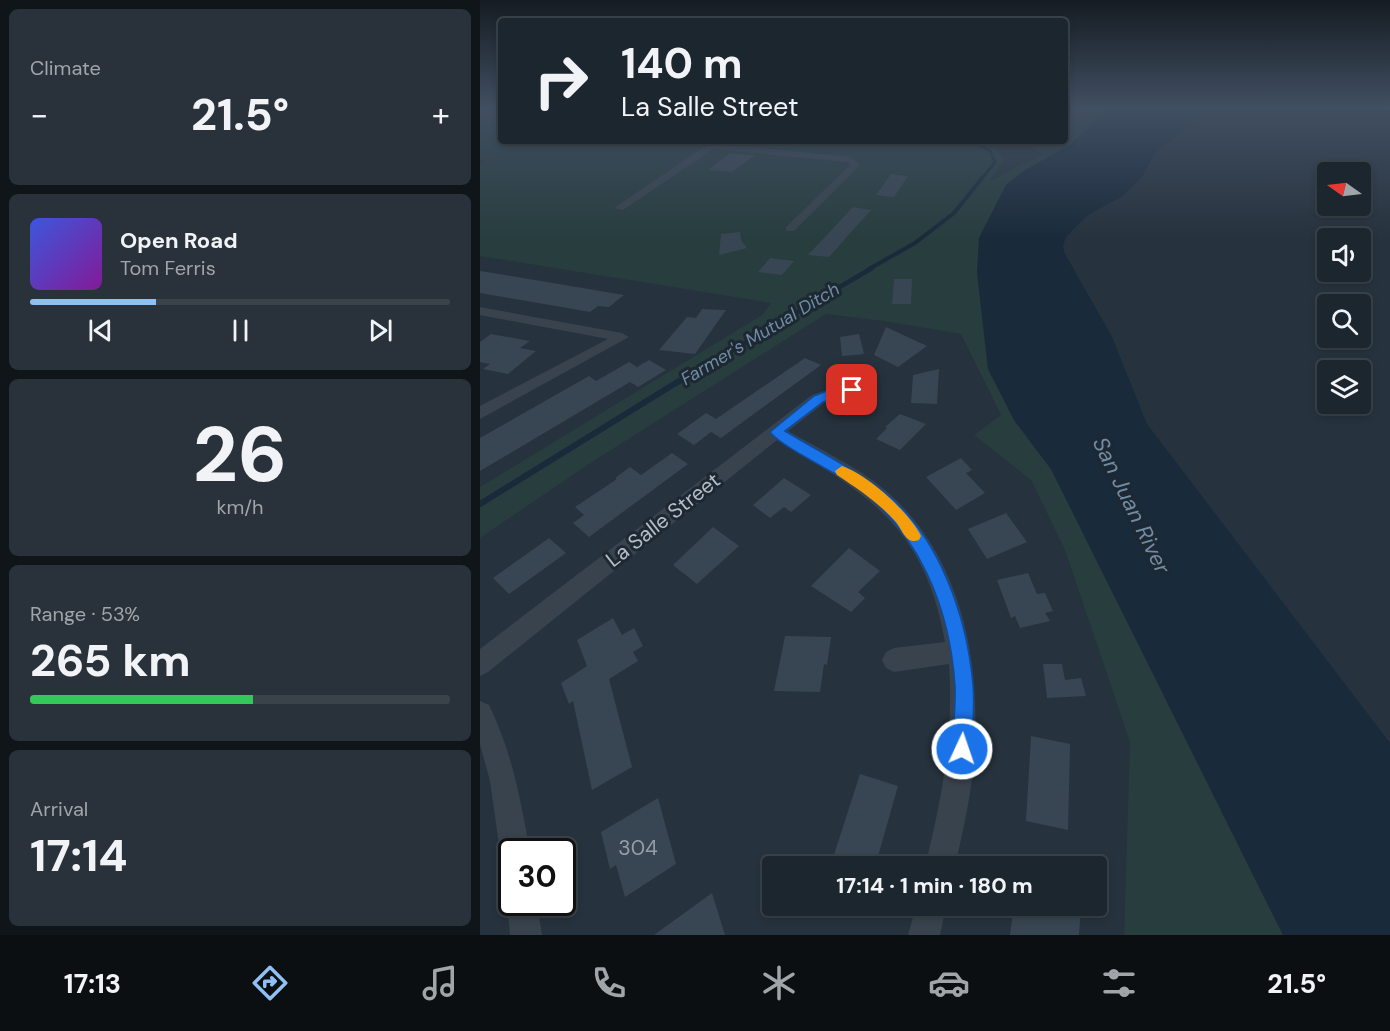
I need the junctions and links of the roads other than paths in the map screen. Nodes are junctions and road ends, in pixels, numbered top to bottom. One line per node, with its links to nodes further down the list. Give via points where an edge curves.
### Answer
1 (704, 152): 3 (street)
2 (780, 152): 4 (street, via 851,160 855,165)
3 (619, 208)
4 (790, 229)
5 (480, 311): 7 (street, via 622,337)
6 (852, 390): 8 (street, La Salle Street, via 819,399)
7 (480, 413)
8 (776, 432): 9 (street, via 856,480 901,518 939,579); 11 (street, La Salle Street)
9 (960, 651): 10 (street); 14 (street, via 964,687 962,749)
10 (894, 660)
11 (480, 664)
12 (480, 714): 13 (street, via 504,776)
13 (512, 838)
14 (942, 856)
15 (524, 916): 17 (street)
16 (929, 916): 18 (street)
17 (526, 935)
18 (924, 935)

